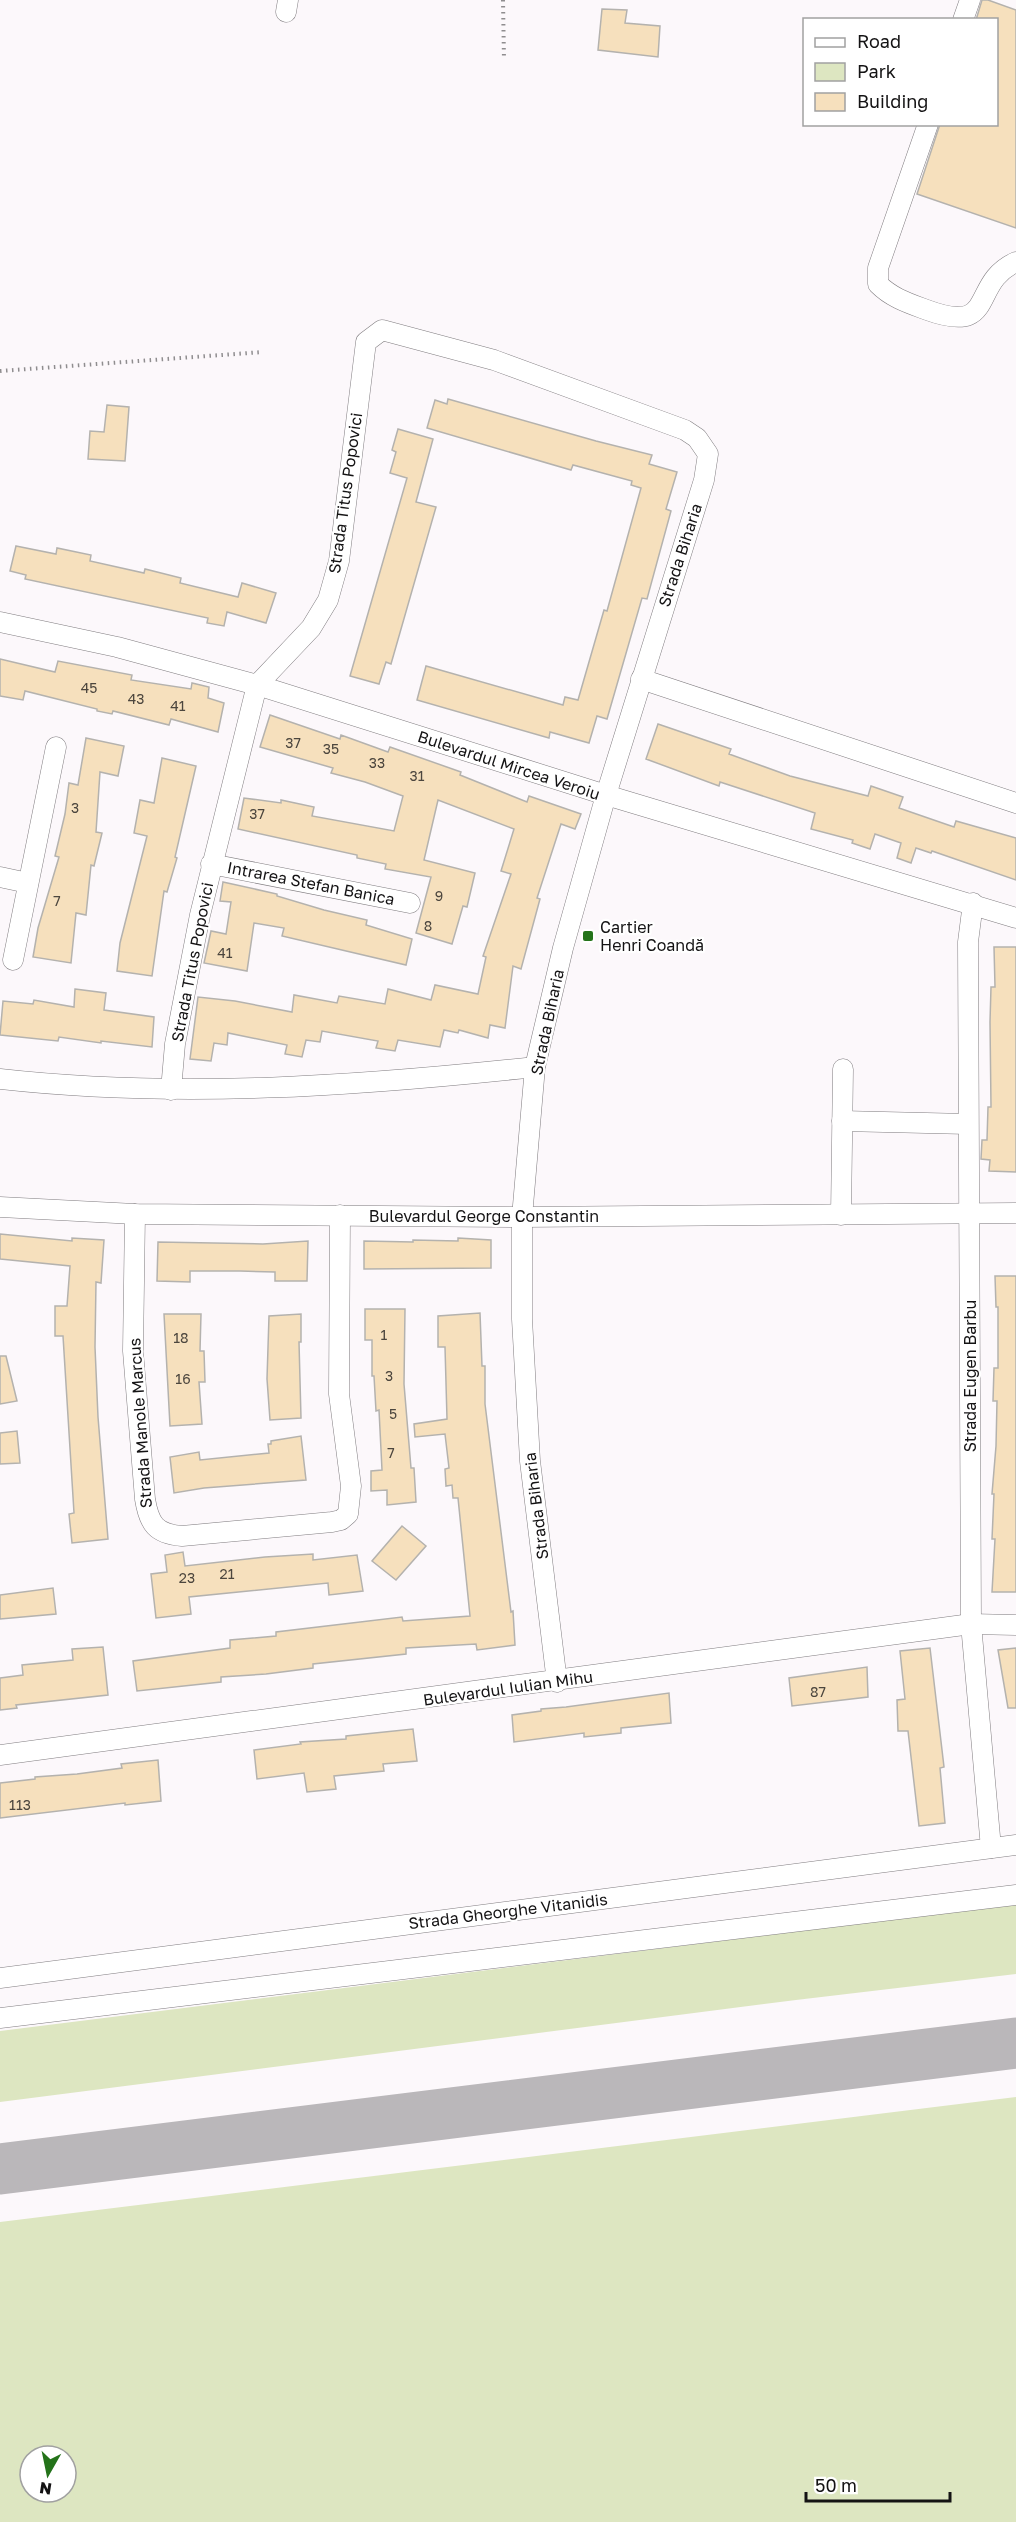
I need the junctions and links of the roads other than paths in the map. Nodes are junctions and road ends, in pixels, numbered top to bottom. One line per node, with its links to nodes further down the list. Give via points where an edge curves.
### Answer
1 (970, 0): 2 (street)
2 (964, 18)
3 (926, 126): 4 (street, via 878,268 878,284 890,296 948,318 967,317 978,308 994,278)
4 (1016, 262)
5 (708, 454): 7 (street, Strada Biharia, via 704,480); 8 (street, Strada Titus Popovici, via 697,438 685,430 494,360 382,330 366,342 339,561 328,600 311,628)
6 (0, 622): 8 (street, Bulevardul Mircea Veroiu, via 117,647)
7 (641, 679): 10 (street, Strada Biharia); 11 (street)
8 (257, 685): 10 (street, Bulevardul Mircea Veroiu); 12 (street, Strada Titus Popovici)
9 (56, 747): 14 (street)
10 (606, 795): 16 (street, Bulevardul Mircea Veroiu); 19 (street, Strada Biharia)
11 (1016, 803)
12 (212, 864): 15 (street, Intrarea Stefan Banica); 22 (street, Strada Titus Popovici, via 175,1044)
13 (0, 877): 14 (street)
14 (28, 883): 18 (street)
15 (410, 903)
16 (973, 903): 17 (street, Bulevardul Mircea Veroiu); 24 (street, Strada Eugen Barbu, via 968,942)
17 (1016, 918)
18 (13, 960)
19 (535, 1067): 22 (street, via 336,1086); 31 (street, Strada Biharia)
20 (843, 1069): 23 (street)
21 (0, 1079): 22 (street, via 106,1089)
22 (171, 1090)
23 (842, 1121): 24 (street); 29 (street)
24 (969, 1124): 30 (street, Strada Eugen Barbu)
25 (0, 1207): 26 (street, Bulevardul George Constantin)
26 (135, 1214): 28 (street, Bulevardul George Constantin); 28 (street, Strada Manole Marcus, via 133,1350 145,1499 148,1518 156,1527 168,1535 182,1536 332,1522 348,1514 351,1486 339,1394)
27 (1016, 1214): 30 (street)
28 (340, 1215): 31 (street, Bulevardul George Constantin)
29 (841, 1215): 30 (street, Bulevardul George Constantin); 31 (street, Bulevardul George Constantin)
30 (969, 1215): 32 (street, Strada Eugen Barbu)
31 (522, 1217): 34 (street, Strada Biharia, via 522,1319 530,1461)
32 (971, 1624): 33 (street, Bulevardul Iulian Mihu); 34 (street, Bulevardul Iulian Mihu); 37 (street, Strada Eugen Barbu)
33 (1016, 1625)
34 (557, 1682): 35 (street, Bulevardul Iulian Mihu)
35 (0, 1755)
36 (1016, 1845): 37 (street, Strada Gheorghe Vitanidis)
37 (991, 1848): 39 (street, Strada Gheorghe Vitanidis)
38 (1016, 1895): 40 (street)
39 (0, 1978)
40 (0, 2018)

